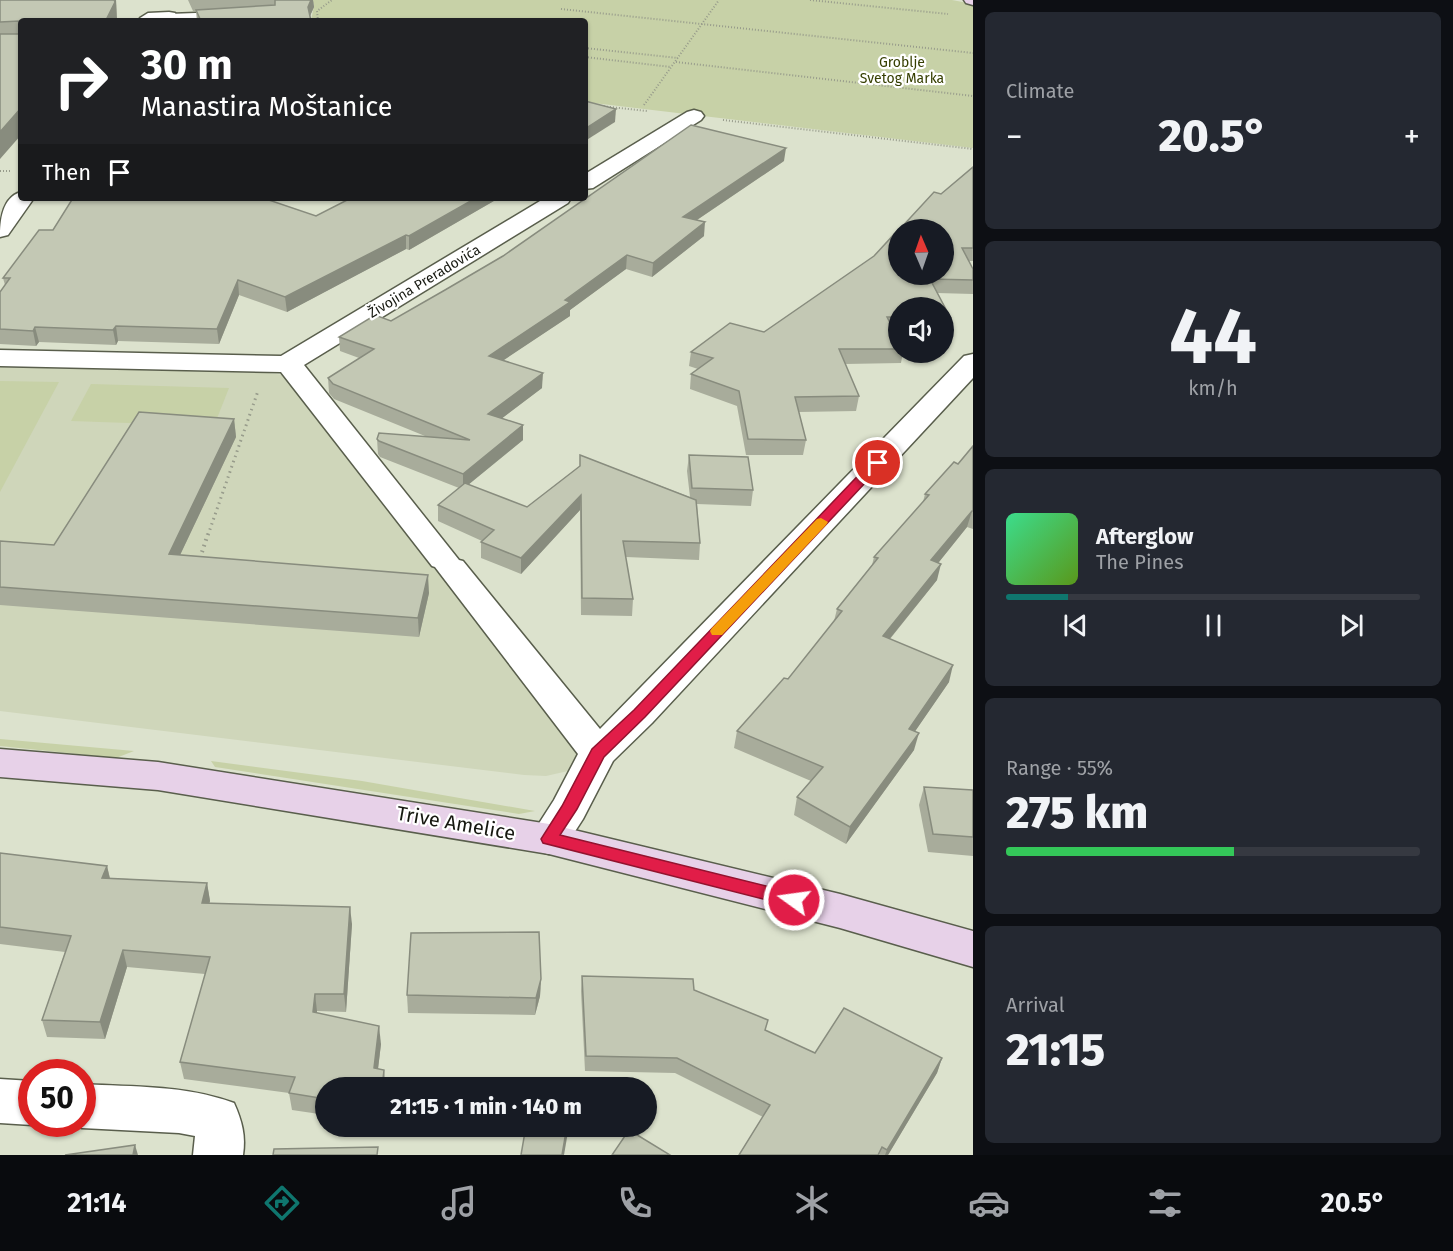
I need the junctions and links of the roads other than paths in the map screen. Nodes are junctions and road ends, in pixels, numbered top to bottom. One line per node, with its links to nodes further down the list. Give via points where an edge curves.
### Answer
1 (148, 0): 4 (street)
2 (237, 14): 3 (lane)
3 (169, 17): 5 (street)
4 (148, 18)
5 (162, 18)
6 (694, 116): 7 (street)
7 (588, 181)
8 (21, 201): 10 (street)
9 (555, 201): 13 (street, Živojina Preradovića)
10 (0, 230)
11 (0, 358): 13 (street)
12 (973, 362): 14 (street)
13 (277, 364): 14 (street, via 447,564)
14 (598, 753): 16 (street)
15 (0, 763): 16 (main road, Trive Amelice, via 201,782)
16 (549, 839): 17 (main road, Trive Amelice)
17 (973, 948)
18 (0, 1101): 19 (street)
19 (18, 1102)
20 (96, 1107): 21 (street, via 179,1111 217,1119)
21 (218, 1155)

